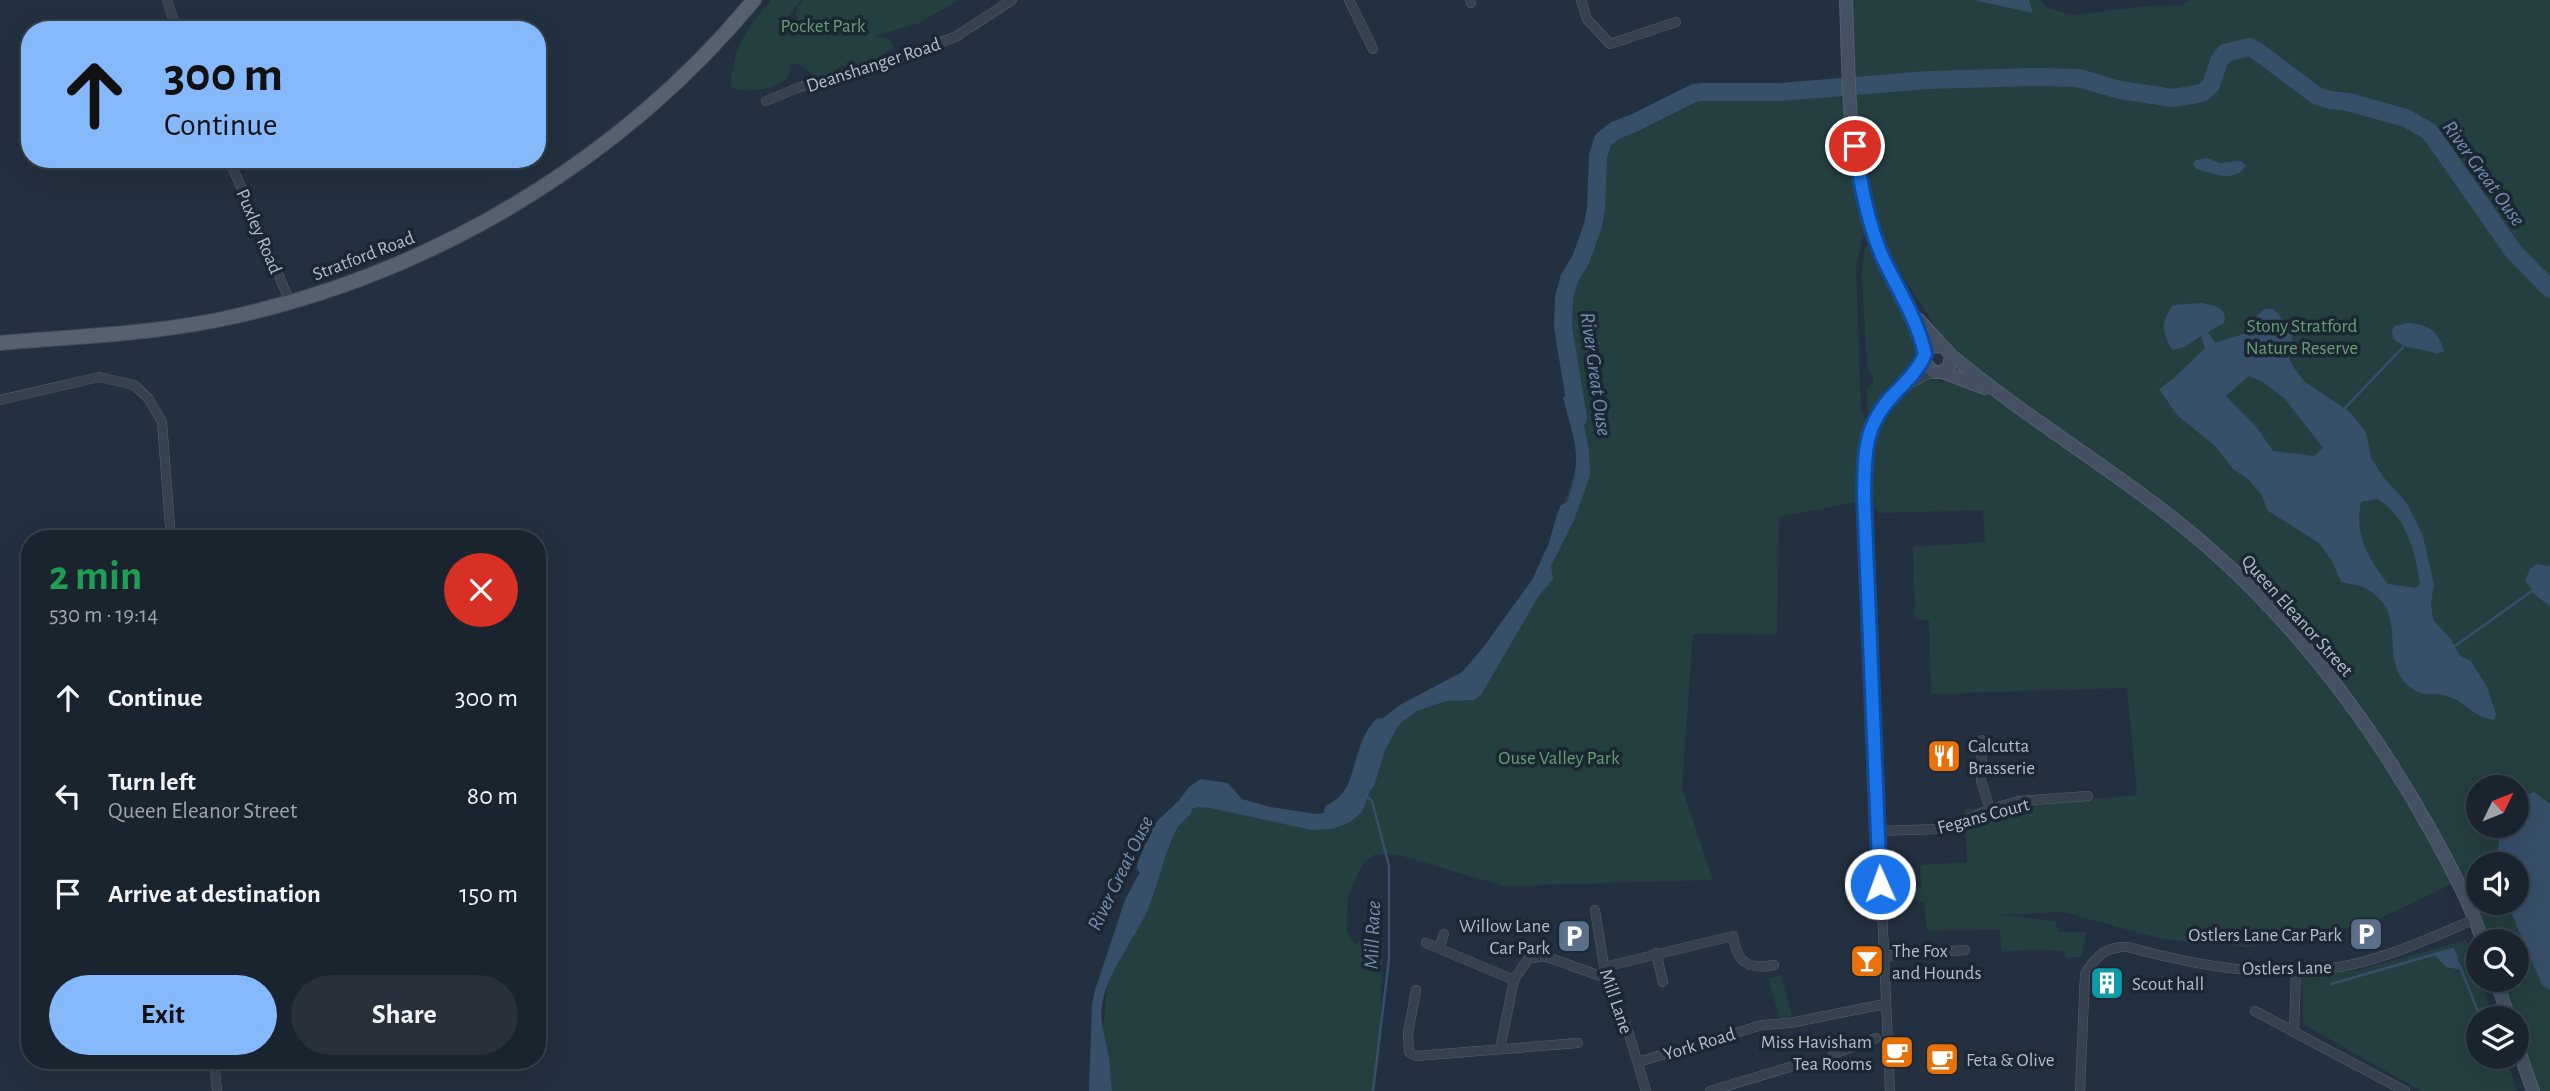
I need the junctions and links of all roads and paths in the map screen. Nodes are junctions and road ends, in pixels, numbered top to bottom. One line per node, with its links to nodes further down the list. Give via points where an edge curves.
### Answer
1 (167, 0): 7 (street)
2 (754, 0): 12 (main road, Stratford Road, via 688,74 559,177 434,248 376,274)
3 (1012, 0): 10 (street, Deanshanger Road, via 957,36)
4 (1349, 0): 9 (street)
5 (1581, 0): 8 (street, via 1587,19 1610,44)
6 (1846, 5): 13 (street, Queen Eleanor Street, via 1859,175 1882,256)
7 (174, 21)
8 (1676, 22)
9 (1373, 49)
10 (766, 100)
11 (233, 168): 12 (street, Puxley Road)
12 (290, 302): 14 (main road, Stratford Road, via 188,326)
13 (1911, 310): 15 (street, Queen Eleanor Street); 16 (street, Queen Eleanor Street)
14 (0, 343)
15 (1946, 350): 16 (street, via 1931,347); 17 (street, via 1949,367); 19 (street, Queen Eleanor Street)
16 (1925, 356): 17 (street, via 1925,363); 18 (street)
17 (1938, 372): 18 (street); 19 (street, Queen Eleanor Street)
18 (1902, 387): 25 (street, via 1870,426 1865,453)
19 (1995, 392): 27 (street, Queen Eleanor Street, via 2182,526 2286,625 2385,754)
20 (0, 400): 21 (street, via 99,377 134,385 162,422)
21 (171, 530)
22 (1982, 740): 24 (street, via 1981,781)
23 (2088, 796): 24 (street, Fegans Court)
24 (1990, 808): 25 (street, Fegans Court, via 1939,829)
25 (1878, 831): 34 (street)
26 (1595, 910): 36 (street, Mill Lane)
27 (2475, 919): 28 (street, Queen Eleanor Street); 37 (street, Ostlers Lane, via 2345,966)
28 (2478, 929)
29 (1444, 934): 31 (street)
30 (1426, 943): 31 (street)
31 (1439, 948): 39 (street)
32 (1965, 950): 34 (street)
33 (1656, 953): 35 (street, via 1733,936 1735,949 1749,965); 36 (street); 40 (street)
34 (1883, 956): 42 (street)
35 (1774, 965)
36 (1604, 967): 38 (street, Mill Lane)
37 (2296, 971): 44 (street); 57 (street, Ostlers Lane, via 2258,972 2128,947 2095,958 2085,974)
38 (1606, 978): 39 (street, via 1544,956 1528,959); 49 (street, Mill Lane)
39 (1514, 980): 47 (street)
40 (1663, 982)
41 (1416, 990): 47 (street, via 1409,1052 1416,1056)
42 (1885, 1004): 49 (street, York Road, via 1762,1025); 56 (street)
43 (2255, 1011): 44 (street)
44 (2294, 1032): 58 (street)
45 (1876, 1038): 48 (street)
46 (1578, 1043): 47 (street)
47 (1500, 1049)
48 (1833, 1054)
49 (1638, 1062): 54 (street, Mill Lane)
50 (1793, 1066): 55 (street)
51 (215, 1069): 53 (street)
52 (2525, 1069): 59 (street)
53 (217, 1091)
54 (1646, 1091)
55 (1710, 1091)
56 (1890, 1091)
57 (2080, 1091)
58 (2405, 1091)
59 (2533, 1091)

